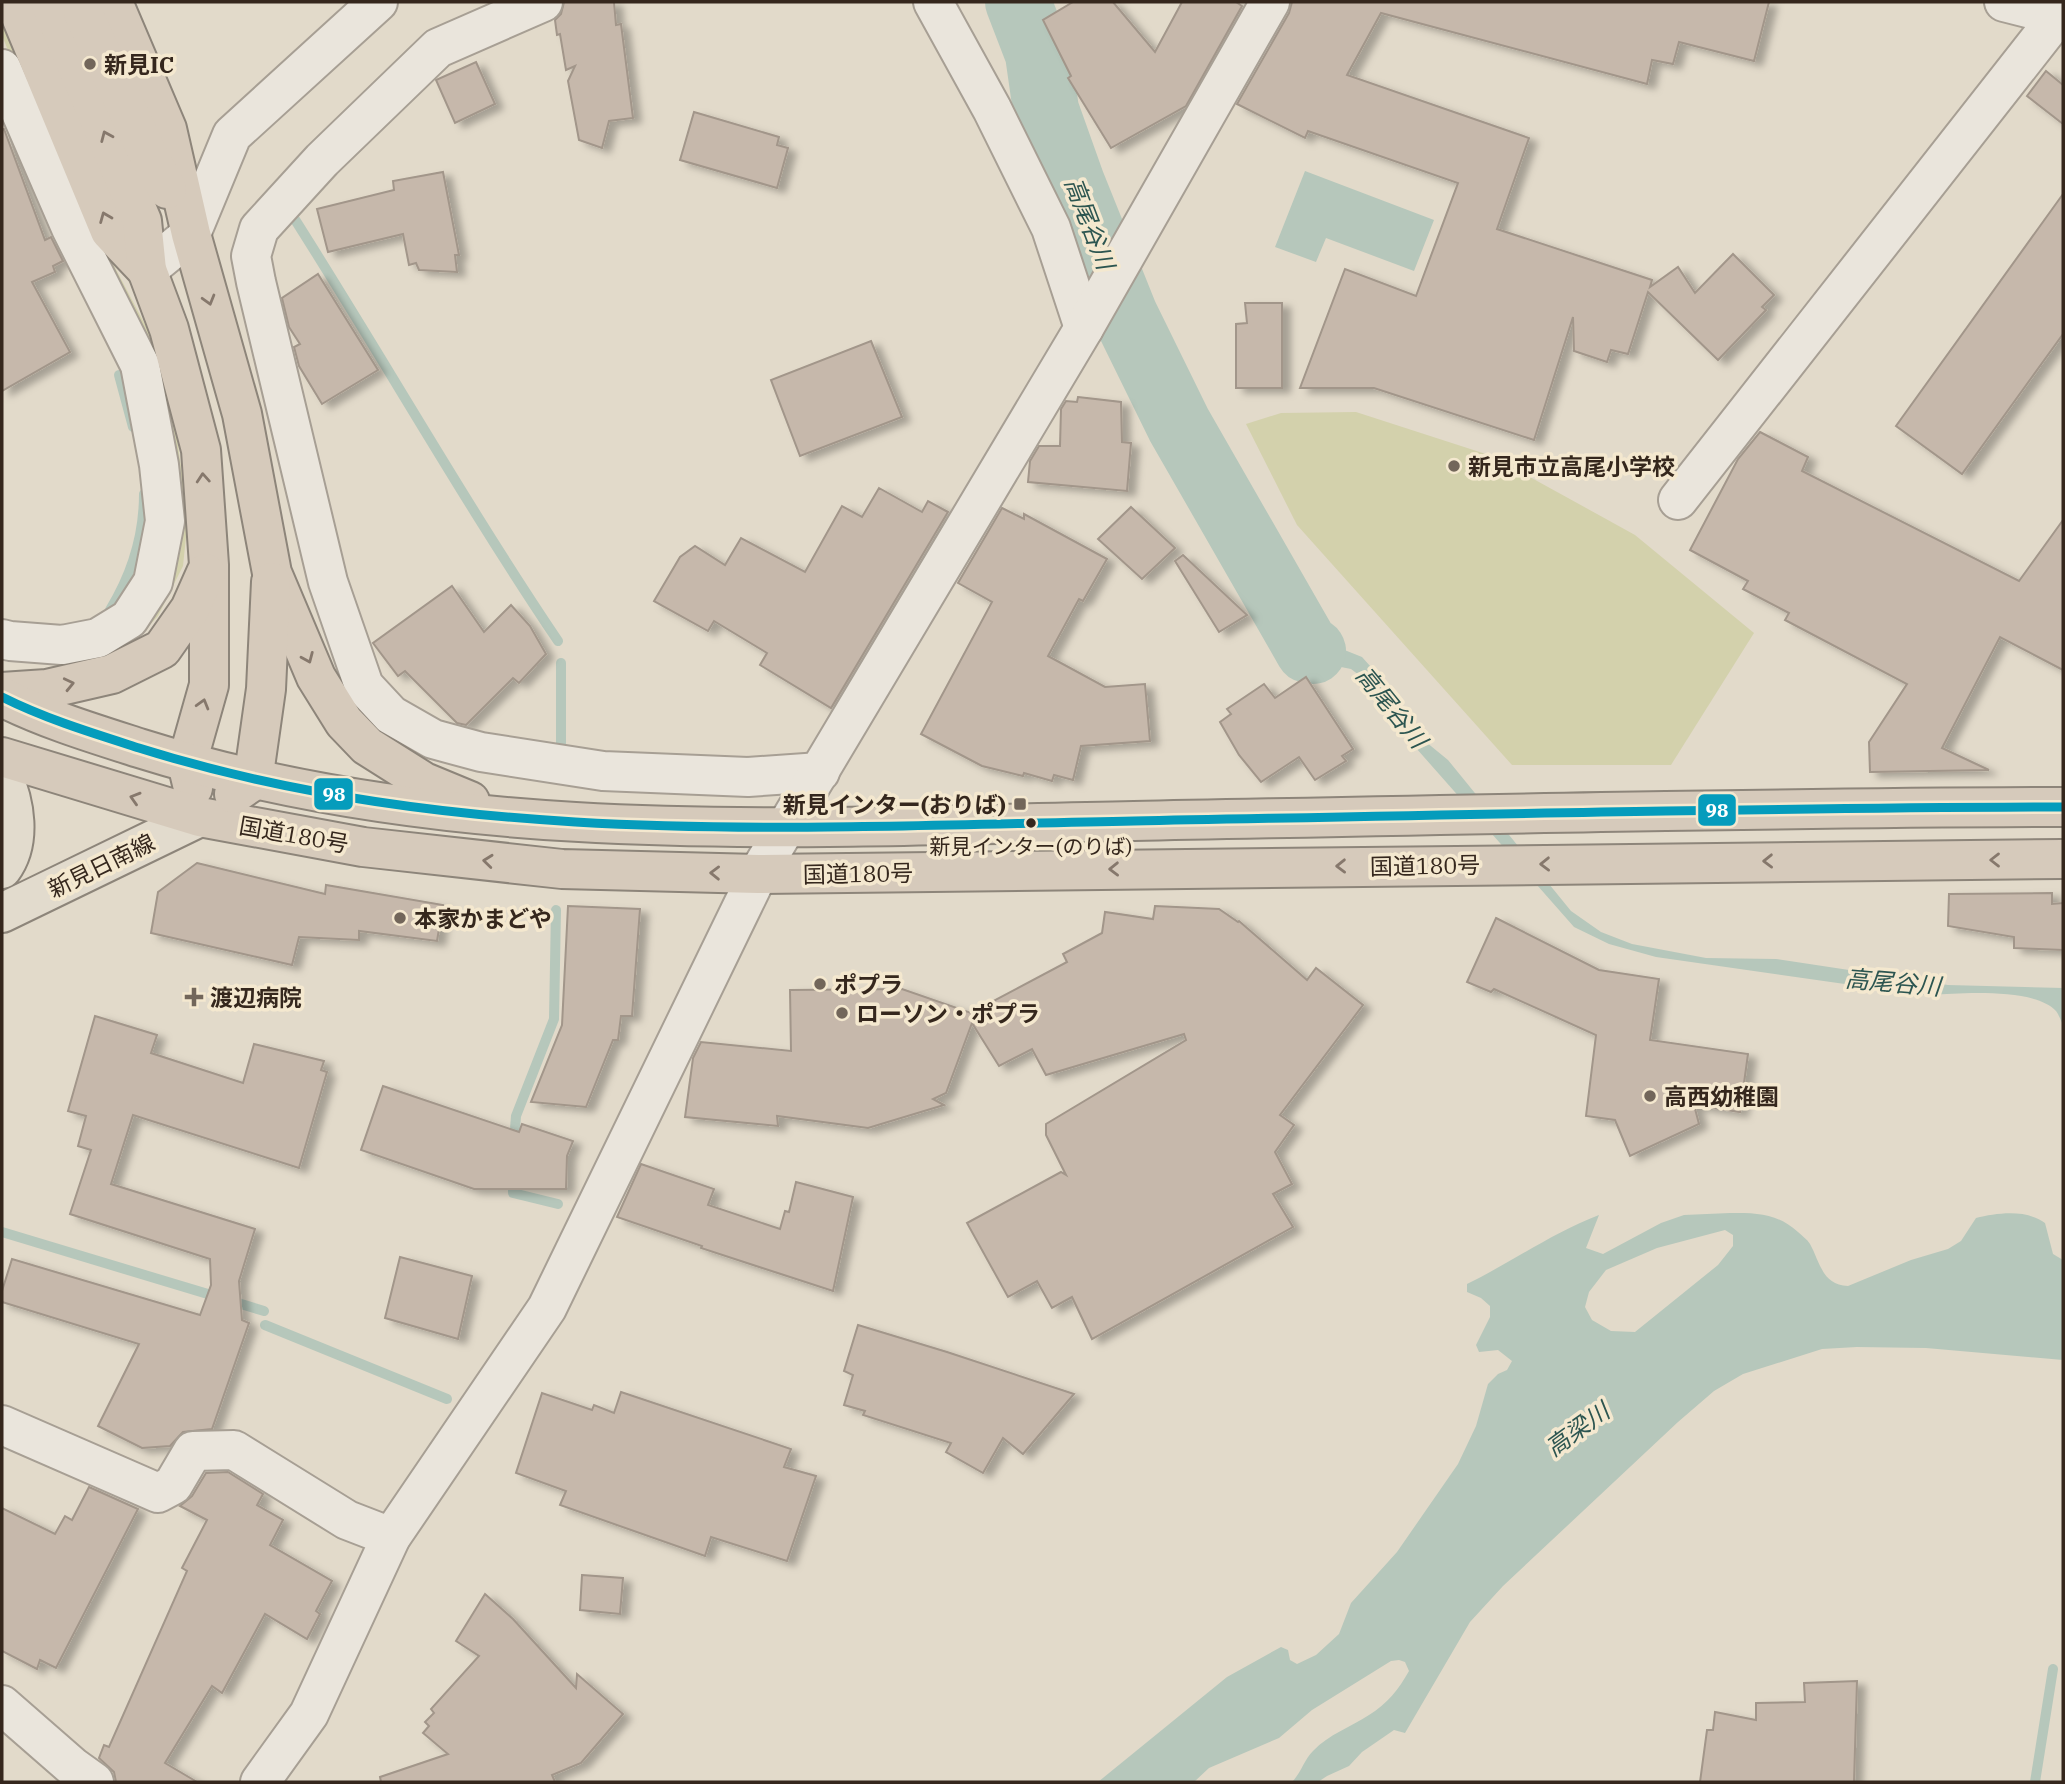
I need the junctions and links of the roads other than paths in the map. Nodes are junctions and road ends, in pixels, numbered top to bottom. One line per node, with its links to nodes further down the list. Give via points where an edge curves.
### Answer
1 (15, 2): 13 (highway, one-way to 1, via 110,231)
2 (50, 2): 13 (highway, one-way to 2, via 142,220)
3 (78, 2): 12 (highway, via 147,152)
4 (113, 2): 12 (highway, via 167,129)
5 (378, 2): 12 (street, via 232,135)
6 (543, 2): 22 (street, via 438,48 259,229 251,256 328,582 365,686 391,715 433,739 481,752 603,771 748,777)
7 (933, 2): 14 (street, via 992,109)
8 (1270, 2): 14 (street)
9 (2004, 2): 10 (street)
10 (2060, 16): 15 (street)
11 (2, 69): 18 (street, via 71,228 140,365 165,521 153,582 129,619 98,638 62,645)
12 (191, 234): 13 (street); 17 (highway, one-way to 17, via 242,414)
13 (147, 270): 16 (highway, one-way to 13, via 201,450 169,329)
14 (1090, 316): 22 (street)
15 (1678, 500)
16 (209, 565): 19 (highway, one-way to 16, via 112,674 162,649 190,608); 21 (highway, one-way to 16, via 209,685)
17 (272, 573): 24 (highway, via 266,688); 26 (highway, one-way to 26, via 316,677 344,722 367,747 424,782)
18 (2, 639)
19 (2, 695): 21 (highway, 国道180号, via 41,716)
20 (2, 757): 27 (highway, 国道180号, one-way to 20)
21 (187, 763): 24 (highway, 国道180号); 27 (highway)
22 (820, 772): 28 (street)
23 (2, 774): 30 (main road, via 15,819 10,858)
24 (253, 780): 26 (highway, 国道180号, via 403,807); 27 (highway)
25 (2063, 807): 28 (highway, 国道180号)
26 (508, 816): 28 (highway, 国道180号, via 614,825)
27 (200, 817): 31 (highway, 国道180号, one-way to 27, via 562,869 363,847); 32 (main road, 新見日南線)
28 (787, 828): 31 (street)
29 (2063, 859): 31 (highway, 国道180号, one-way to 31)
30 (2, 869)
31 (758, 874): 34 (street, via 547,1308)
32 (2, 913)
33 (2, 1425): 34 (street, via 158,1493 173,1485 193,1451 234,1450 347,1520)
34 (391, 1537): 37 (street, via 309,1714)
35 (2, 1705): 36 (street)
36 (94, 1782)
37 (260, 1782)

